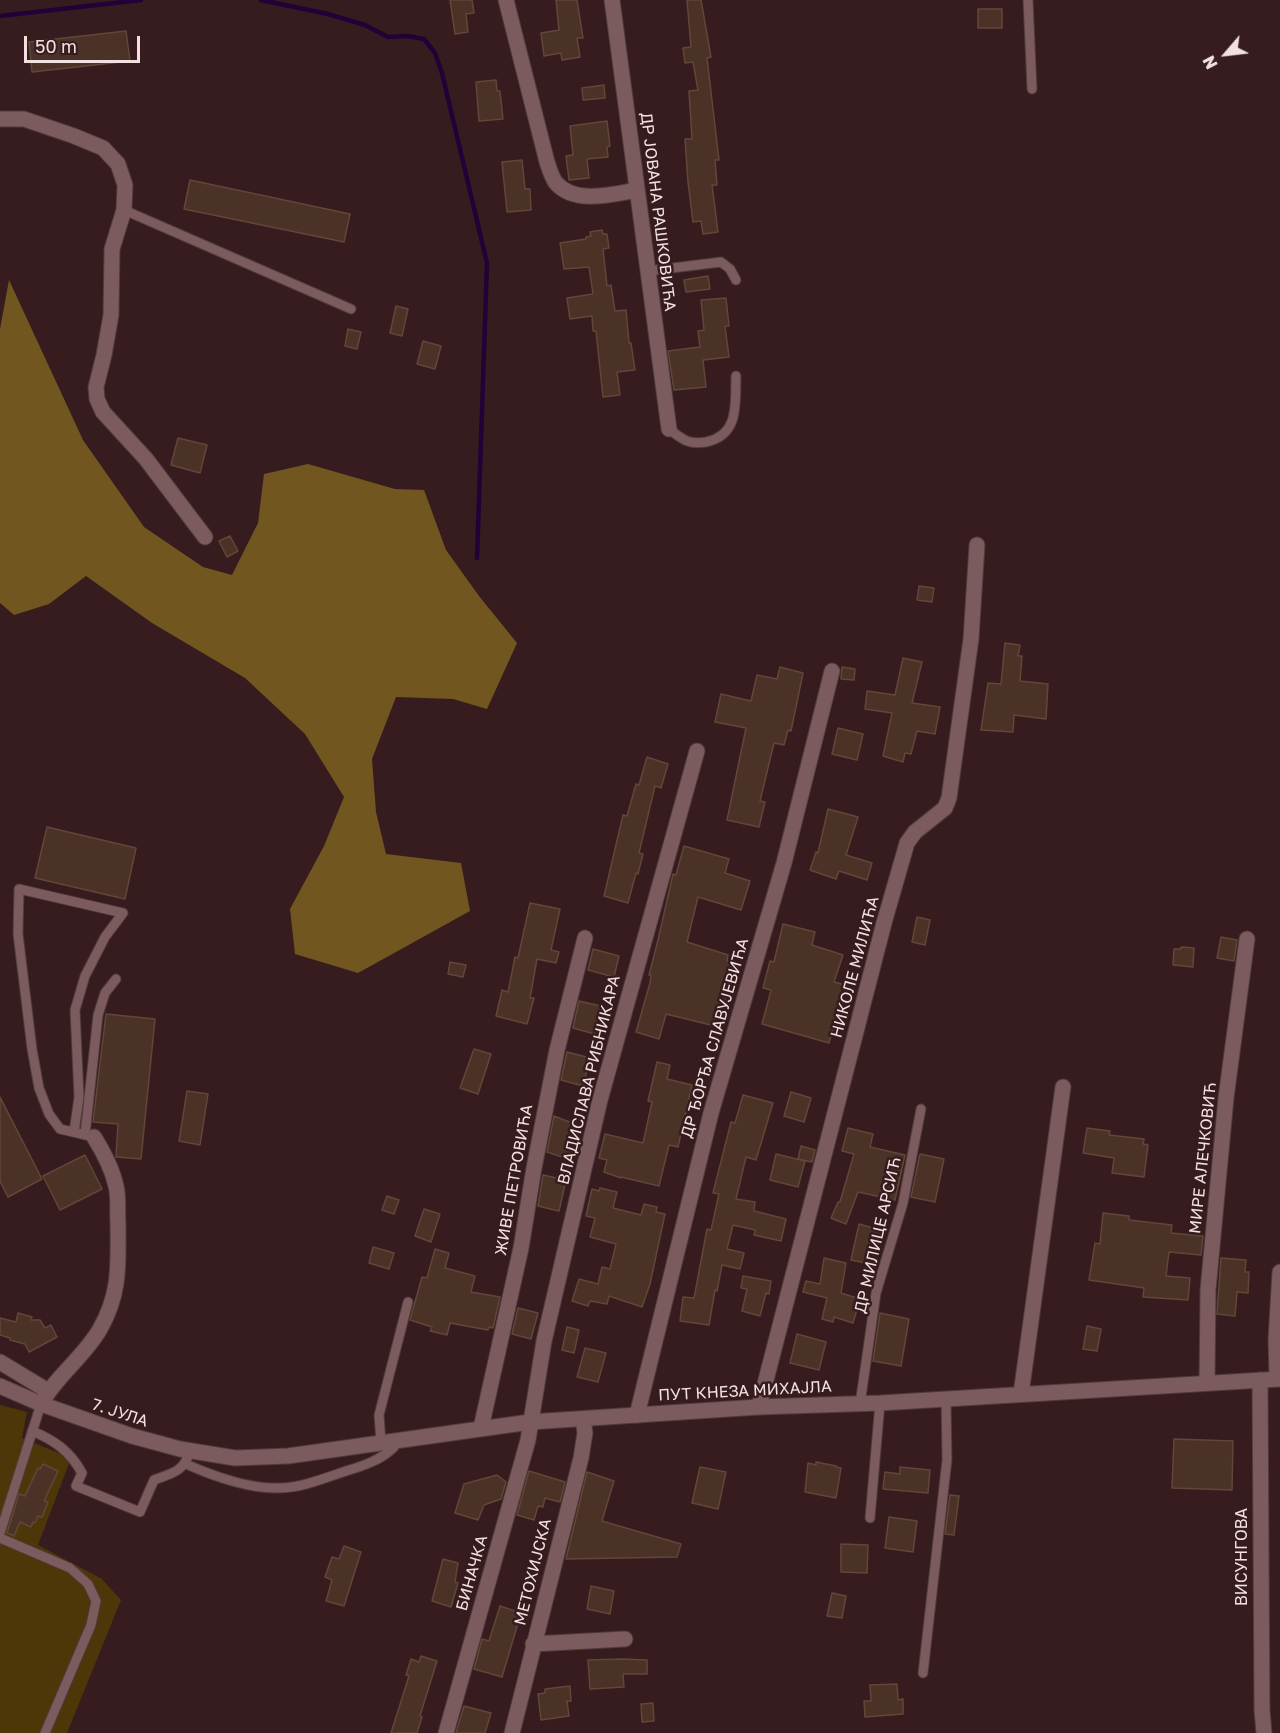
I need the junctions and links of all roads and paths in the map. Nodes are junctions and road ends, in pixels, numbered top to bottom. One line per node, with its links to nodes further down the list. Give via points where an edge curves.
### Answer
1 (506, 0): 6 (street, via 555,182 567,192 581,195)
2 (612, 0): 6 (street, ДР ЈОВАНА РАШКОВИЋА)
3 (1028, 0): 4 (lane)
4 (1032, 89)
5 (0, 119): 7 (street, via 24,119 104,148 118,164 125,185)
6 (637, 190): 8 (street, ДР ЈОВАНА РАШКОВИЋА)
7 (124, 210): 10 (lane); 13 (street, via 112,249 111,315 97,399 103,412 146,459)
8 (648, 271): 9 (lane, via 721,262 730,268); 12 (street, ДР ЈОВАНА РАШКОВИЋА)
9 (736, 280)
10 (351, 309)
11 (736, 376): 12 (lane, via 734,416 729,430 721,437 697,443 683,440)
12 (669, 429)
13 (205, 537)
14 (978, 545): 36 (street, НИКОЛЕ МИЛИЋА, via 971,639 950,798 945,808 907,843)
15 (832, 671): 37 (street, ДР ЂОРЂА СЛАВУЈЕВИЋА, via 784,863 711,1113)
16 (697, 751): 39 (street, ВЛАДИСЛАВА РИБНИКАРА, via 600,1100 544,1341)
17 (585, 938): 40 (street, ЖИВЕ ПЕТРОВИЋА, via 557,1050 521,1248)
18 (1247, 939): 29 (street, МИРЕ АЛЕЧКОВИЋ, via 1226,1098 1208,1290)
19 (116, 979): 23 (lane, via 105,993 98,1016)
20 (1063, 1087): 31 (street)
21 (921, 1109): 35 (lane, ДР МИЛИЦЕ АРСИЋ, via 903,1203 876,1293)
22 (74, 1132): 22 (lane, via 79,1097 75,1010 85,976 105,937 123,913 19,889 18,934 39,1088 60,1130); 23 (lane)
23 (89, 1136): 32 (street, via 107,1159 117,1188 119,1272 114,1300 100,1329 82,1356)
24 (1280, 1272): 27 (street, via 1276,1339)
25 (408, 1302): 42 (lane, via 379,1415)
26 (0, 1362): 32 (street)
27 (1279, 1379): 28 (street, ПУТ КНЕЗА МИХАЈЛА)
28 (1260, 1380): 29 (street, ПУТ КНЕЗА МИХАЈЛА); 54 (street, ВИСУНГОВА)
29 (1208, 1383): 31 (street, ПУТ КНЕЗА МИХАЈЛА)
30 (0, 1386): 32 (street, 7. ЈУЛА)
31 (1021, 1394): 33 (street, ПУТ КНЕЗА МИХАЈЛА)
32 (44, 1397): 41 (lane); 43 (street, 7. ЈУЛА)
33 (946, 1399): 34 (street, ПУТ КНЕЗА МИХАЈЛА); 50 (lane, via 947,1460)
34 (880, 1403): 35 (street, ПУТ КНЕЗА МИХАЈЛА); 45 (lane)
35 (860, 1404): 36 (street, ПУТ КНЕЗА МИХАЈЛА)
36 (759, 1407): 37 (street, ПУТ КНЕЗА МИХАЈЛА)
37 (638, 1415): 38 (street, ПУТ КНЕЗА МИХАЈЛА)
38 (583, 1419): 39 (street, ПУТ КНЕЗА МИХАЈЛА); 49 (street, МЕТОХИЈСКА, via 585,1433 580,1458)
39 (530, 1422): 40 (street, ПУТ КНЕЗА МИХАЈЛА); 52 (street, БИНАЧКА)
40 (482, 1428): 42 (street, ПУТ КНЕЗА МИХАЈЛА)
41 (32, 1431): 43 (lane, via 74,1458 82,1473 76,1486 140,1512 153,1480 179,1470); 46 (lane)
42 (388, 1441): 43 (lane, via 394,1447 367,1464 280,1488 244,1484 209,1474); 44 (street, ПУТ КНЕЗА МИХАЈЛА, via 288,1456)
43 (188, 1457): 44 (street, 7. ЈУЛА)
44 (234, 1458)
45 (870, 1518)
46 (0, 1533)
47 (0, 1538): 51 (lane, via 70,1568 88,1584 96,1601 91,1624)
48 (625, 1639): 49 (street)
49 (533, 1644): 53 (street, МЕТОХИЈСКА)
50 (923, 1673)
51 (45, 1733)
52 (446, 1733)
53 (512, 1733)
54 (1264, 1733)

